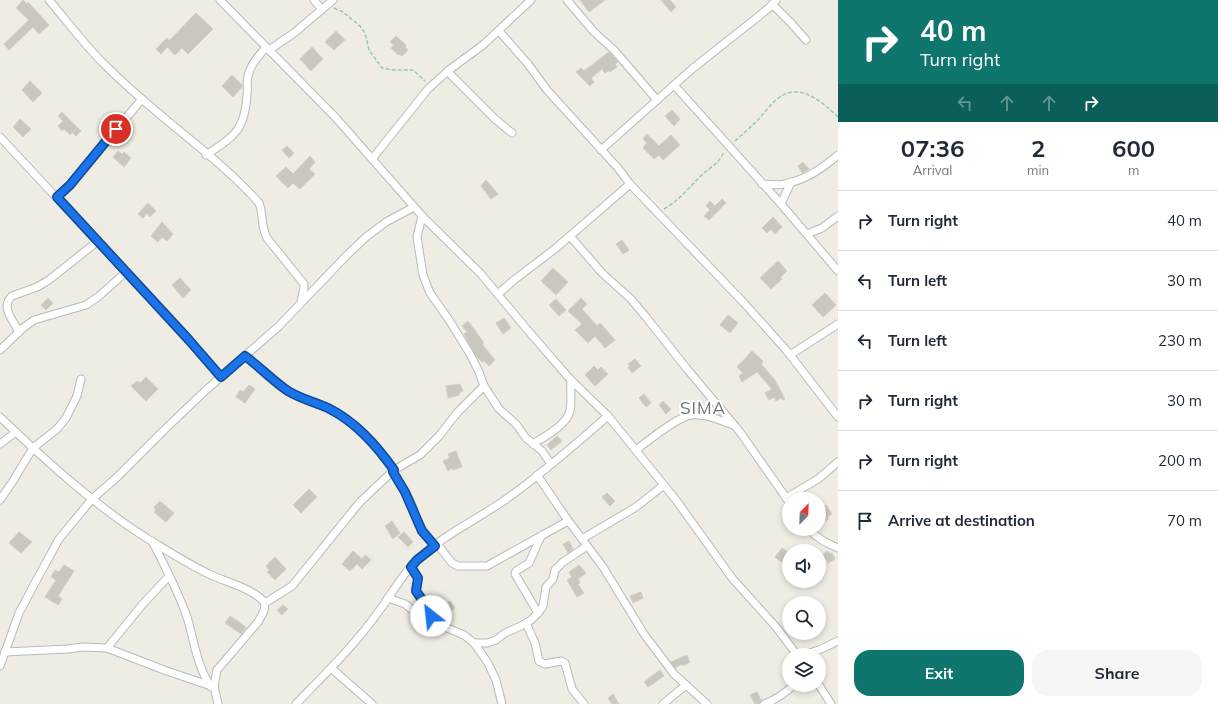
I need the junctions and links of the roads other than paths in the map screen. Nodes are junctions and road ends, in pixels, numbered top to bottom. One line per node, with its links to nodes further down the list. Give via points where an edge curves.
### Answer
1 (49, 0): 13 (street, via 102,62)
2 (220, 0): 10 (street)
3 (314, 0): 7 (street)
4 (531, 0): 8 (street)
5 (567, 0): 14 (street)
6 (774, 2): 9 (street); 12 (street)
7 (327, 5): 10 (street, via 294,33)
8 (499, 31): 11 (street); 17 (street)
9 (806, 40)
10 (268, 49): 18 (street, via 251,66 240,127 234,135); 20 (street, via 336,118)
11 (448, 72): 15 (street); 20 (street, via 414,105)
12 (674, 85): 14 (street); 23 (street)
13 (142, 99): 18 (street); 24 (street)
14 (657, 100): 17 (street)
15 (512, 133)
16 (1, 140): 24 (street)
17 (601, 150): 22 (street)
18 (206, 155): 35 (street, via 230,174 259,203 263,230 304,284)
19 (838, 155): 21 (street, via 807,176)
20 (372, 159): 26 (street)
21 (791, 182): 23 (street); 25 (street)
22 (630, 184): 30 (street); 39 (street)
23 (762, 184): 25 (street)
24 (57, 197): 31 (street)
25 (781, 204): 29 (street)
26 (414, 207): 27 (street); 35 (street, via 386,222 366,237)
27 (422, 216): 34 (street, via 482,274); 44 (street, via 417,237 423,275 430,293 470,354)
28 (838, 216): 29 (street, via 822,228)
29 (807, 234): 32 (street)
30 (570, 236): 34 (street); 48 (street, via 602,273 636,305)
31 (98, 241): 33 (street); 37 (street, via 49,280 6,301 6,312)
32 (838, 271)
33 (126, 272): 37 (street, via 86,305 34,320); 41 (street)
34 (498, 294): 43 (street)
35 (300, 305): 40 (street)
36 (838, 324): 39 (street)
37 (19, 332): 38 (street)
38 (0, 350)
39 (790, 355): 47 (street)
40 (245, 356): 41 (street); 56 (street, via 288,391 328,408 361,430 376,444)
41 (221, 377): 61 (street)
42 (81, 379): 52 (street, via 77,396 66,418 57,429)
43 (571, 380): 45 (street); 51 (street, via 571,402 567,418)
44 (484, 386): 51 (street, via 499,409); 56 (street, via 420,454)
45 (608, 416): 53 (street); 55 (street)
46 (0, 417): 49 (street)
47 (838, 417)
48 (734, 425): 53 (street, via 692,415 656,435); 59 (street)
49 (16, 432): 50 (street); 52 (street)
50 (0, 444)
51 (533, 444): 55 (street, via 542,451)
52 (33, 448): 61 (street); 62 (street)
53 (636, 450): 58 (street)
54 (838, 462): 60 (street)
55 (551, 464): 57 (street)
56 (394, 471): 68 (street, via 422,531); 74 (street, via 360,502 292,586)
57 (537, 475): 63 (street); 68 (street, via 502,502 455,530)
58 (664, 485): 66 (street, via 636,507); 81 (street, via 732,578)
59 (782, 492)
60 (799, 492)
61 (92, 499): 67 (street); 83 (street, via 59,539 19,613)
62 (0, 500)
63 (568, 521): 64 (street); 66 (street)
64 (541, 536): 68 (street, via 494,563 478,567 458,566 452,563); 75 (street, via 529,562 515,574)
65 (816, 536): 70 (street)
66 (582, 539): 69 (street)
67 (152, 541): 72 (street); 74 (street, via 209,574 245,589)
68 (436, 545): 71 (street)
69 (587, 546): 75 (street, via 555,570 553,579 546,587 543,606); 86 (street, via 603,567 644,634 674,674)
70 (838, 548)
71 (411, 567): 73 (street); 76 (street, via 418,578 416,591 428,608)
72 (169, 576): 80 (street); 87 (street, via 187,617 199,661)
73 (388, 598): 76 (street, via 405,604 421,617); 85 (street)
74 (265, 603): 90 (street, via 258,622 217,670)
75 (538, 613): 77 (street)
76 (432, 620): 79 (street, via 464,634)
77 (526, 623): 79 (street, via 496,640); 95 (street, via 535,643 539,661 545,664 561,661 565,663 572,689)
78 (838, 641): 82 (street)
79 (474, 643): 94 (street, via 496,680)
80 (107, 648): 83 (street); 87 (street)
81 (792, 648)
82 (823, 648)
83 (5, 652): 84 (street)
84 (0, 666)
85 (332, 668): 92 (street); 93 (street)
86 (686, 684): 96 (street); 97 (street)
87 (210, 686): 90 (street)
88 (785, 692): 98 (street)
89 (823, 692): 99 (street)
90 (215, 694): 91 (street)
91 (218, 704)
92 (296, 704)
93 (372, 704)
94 (502, 704)
95 (584, 704)
96 (663, 704)
97 (707, 704)
98 (764, 704)
99 (831, 704)

